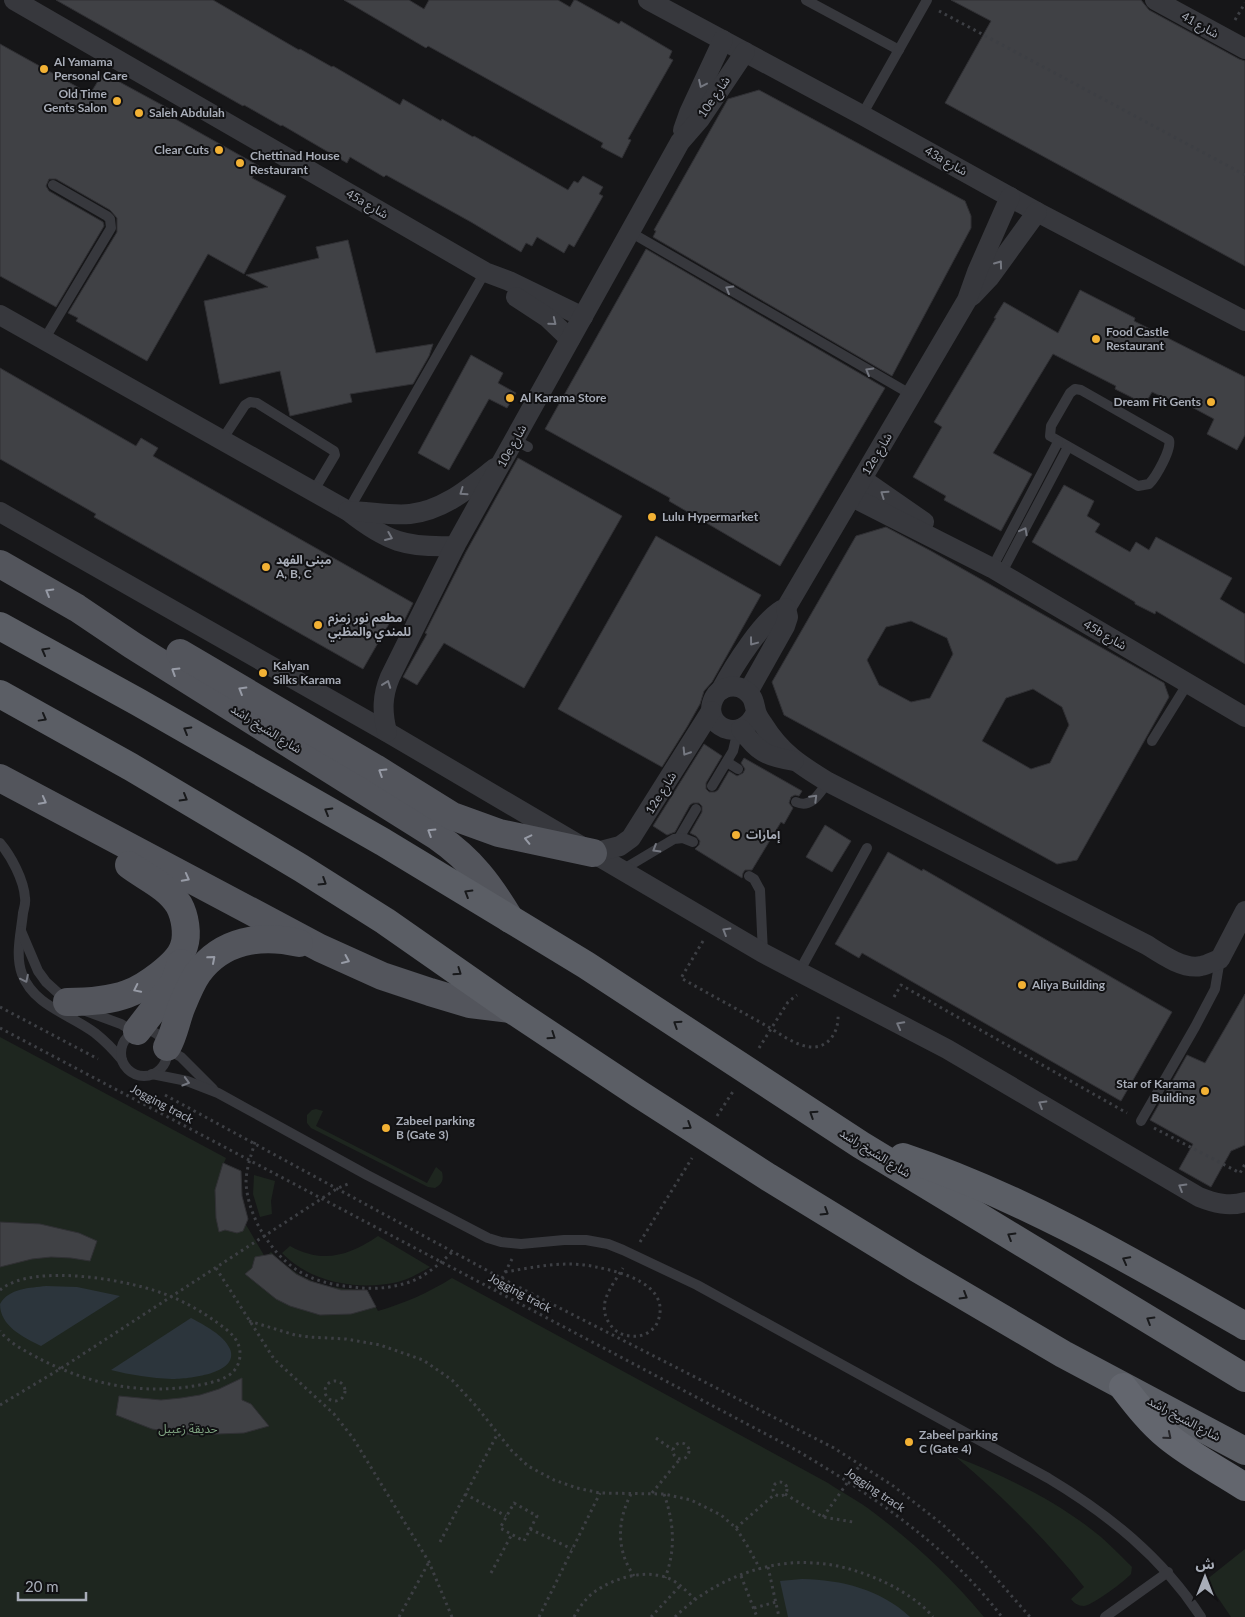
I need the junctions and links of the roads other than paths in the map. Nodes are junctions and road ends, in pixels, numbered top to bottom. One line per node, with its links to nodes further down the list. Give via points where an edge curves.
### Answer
1 (14, 0): 16 (street, 45a شارع)
2 (648, 0): 6 (street, 43a شارع)
3 (806, 0): 8 (lane)
4 (1155, 0): 7 (street, شارع 41)
5 (926, 2): 8 (lane)
6 (723, 40): 9 (street, 43a شارع); 11 (street, 10e شارع, one-way to 11, via 689,113)
7 (1245, 49)
8 (899, 50): 10 (lane)
9 (745, 52): 10 (street, 43a شارع); 11 (street, 10e شارع, via 700,119)
10 (862, 115): 13 (street, 43a شارع)
11 (680, 142): 15 (street, 10e شارع)
12 (53, 185): 22 (lane, via 107,216 111,228)
13 (1010, 197): 14 (street, 43a شارع); 17 (street, 12e شارع)
14 (1037, 212): 17 (street, 12e شارع, one-way to 14, via 989,278); 20 (street, 43a شارع)
15 (630, 232): 19 (street, 10e شارع); 23 (lane, one-way to 15)
16 (485, 272): 19 (street, 45a شارع); 21 (street, 45a شارع, one-way to 21, via 548,318); 31 (lane)
17 (967, 300): 23 (street, 12e شارع)
18 (0, 315): 22 (street)
19 (582, 317): 21 (street, 10e شارع)
20 (1245, 321)
21 (570, 339): 27 (street, 10e شارع, via 522,444)
22 (44, 340): 24 (street)
23 (912, 395): 28 (street, 12e شارع)
24 (222, 440): 29 (street); 29 (lane, via 245,405 257,403 334,451 335,455)
25 (1058, 442): 26 (lane); 26 (lane, via 1050,436 1049,429 1070,394 1078,389 1170,443 1152,481 1142,486); 36 (lane)
26 (1068, 447): 36 (lane, one-way to 26)
27 (502, 463): 31 (street, one-way to 31, via 450,501 431,510 409,514); 33 (street, 10e شارع)
28 (862, 479): 30 (street, 12e شارع); 34 (street, 45b شارع, one-way to 28)
29 (313, 492): 31 (street)
30 (852, 497): 34 (street, 45b شارع); 37 (street, 12e شارع)
31 (348, 511): 33 (street, one-way to 33, via 382,535 400,542 420,546)
32 (0, 512): 48 (street)
33 (455, 546): 48 (street, 10e شارع, one-way to 33, via 383,718 385,690)
34 (965, 554): 36 (street, 45b شارع)
35 (0, 564): 38 (main road, شارع الشيخ راشد, one-way to 35)
36 (997, 571): 40 (street, 45b شارع)
37 (786, 608): 41 (street, 12e شارع, one-way to 41, via 770,620); 42 (street, 12e شارع, via 786,626)
38 (91, 616): 63 (main road, one-way to 38, via 499,833 452,816 143,632 115,620); 67 (main road, شارع الشيخ راشد, one-way to 38, via 487,882 456,849)
39 (0, 626): 67 (highway, شارع الشيخ راشد, one-way to 39, via 375,837)
40 (1188, 683): 46 (street, 45b شارع); 49 (lane)
41 (721, 690): 42 (street, via 735,686); 44 (street, via 713,699)
42 (748, 692): 45 (street)
43 (0, 694): 75 (highway, شارع الشيخ راشد, one-way to 75, via 132,767 301,868 385,921)
44 (711, 711): 47 (street, via 720,726 731,731); 63 (street, 12e شارع, one-way to 63, via 631,838 620,846)
45 (756, 712): 47 (street, via 748,725); 50 (street, via 768,733)
46 (1245, 717)
47 (739, 730): 50 (street, via 762,752); 51 (lane)
48 (387, 732): 63 (street)
49 (1152, 741)
50 (794, 761): 54 (street)
51 (727, 762): 52 (lane); 55 (lane)
52 (738, 770)
53 (0, 778): 58 (main road, شارع الشيخ راشد, one-way to 58)
54 (828, 782): 56 (lane, one-way to 54, via 810,804); 72 (street, via 1166,958 1200,967)
55 (712, 786)
56 (796, 802)
57 (696, 809): 59 (lane)
58 (110, 837): 69 (main road, via 118,854 159,884 180,907 186,929); 70 (main road, شارع الشيخ راشد, one-way to 70)
59 (679, 838): 60 (lane); 64 (lane, one-way to 64, via 670,840)
60 (693, 842)
61 (0, 843): 68 (lane, via 18,873 25,898)
62 (867, 848): 73 (lane)
63 (593, 853): 64 (street)
64 (622, 870): 71 (street, one-way to 64)
65 (749, 876): 71 (lane, via 760,890)
66 (1245, 911): 72 (street)
67 (510, 918): 82 (highway, شارع الشيخ راشد, one-way to 67)
68 (21, 931): 74 (lane, via 38,971); 78 (lane, one-way to 78, via 19,961 28,985 47,1004 94,1032)
69 (184, 947): 74 (main road, one-way to 74, via 158,977 142,987 110,999); 76 (main road, via 174,983)
70 (320, 948): 75 (main road, شارع الشيخ راشد, one-way to 75, via 382,976 430,992 470,1004); 77 (main road, one-way to 70, via 193,981 213,957 248,940 288,941)
71 (763, 953): 73 (street)
72 (1220, 959): 81 (lane, via 1215,989)
73 (799, 972): 83 (street, one-way to 73, via 1213,1202 1200,1197 947,1049)
74 (67, 1002): 76 (lane)
75 (512, 1009): 88 (highway, شارع الشيخ راشد, one-way to 88, via 768,1177 915,1267)
76 (135, 1031): 77 (lane, via 156,1032); 78 (lane, via 125,1039 121,1049)
77 (167, 1048): 79 (lane, via 164,1064); 80 (lane, via 182,1057)
78 (122, 1060): 79 (lane, via 131,1072 145,1076)
79 (152, 1074): 80 (lane, one-way to 80)
80 (218, 1093): 91 (lane, via 475,1232 501,1242 521,1244 564,1240 608,1244 697,1285 1077,1495 1119,1525)
81 (1141, 1121)
82 (861, 1145): 84 (highway, one-way to 82, via 1132,1263 997,1194 930,1166); 85 (highway, شارع الشيخ راشد, one-way to 82)
83 (1236, 1203)
84 (1245, 1326)
85 (1192, 1345): 86 (highway); 87 (highway, شارع الشيخ راشد)
86 (1245, 1364)
87 (1245, 1378)
88 (1123, 1387): 89 (highway, شارع الشيخ راشد); 90 (highway, one-way to 90, via 1168,1436)
89 (1245, 1451)
90 (1245, 1487)
91 (1168, 1572): 92 (lane); 93 (lane)
92 (1106, 1617)
93 (1201, 1617)

